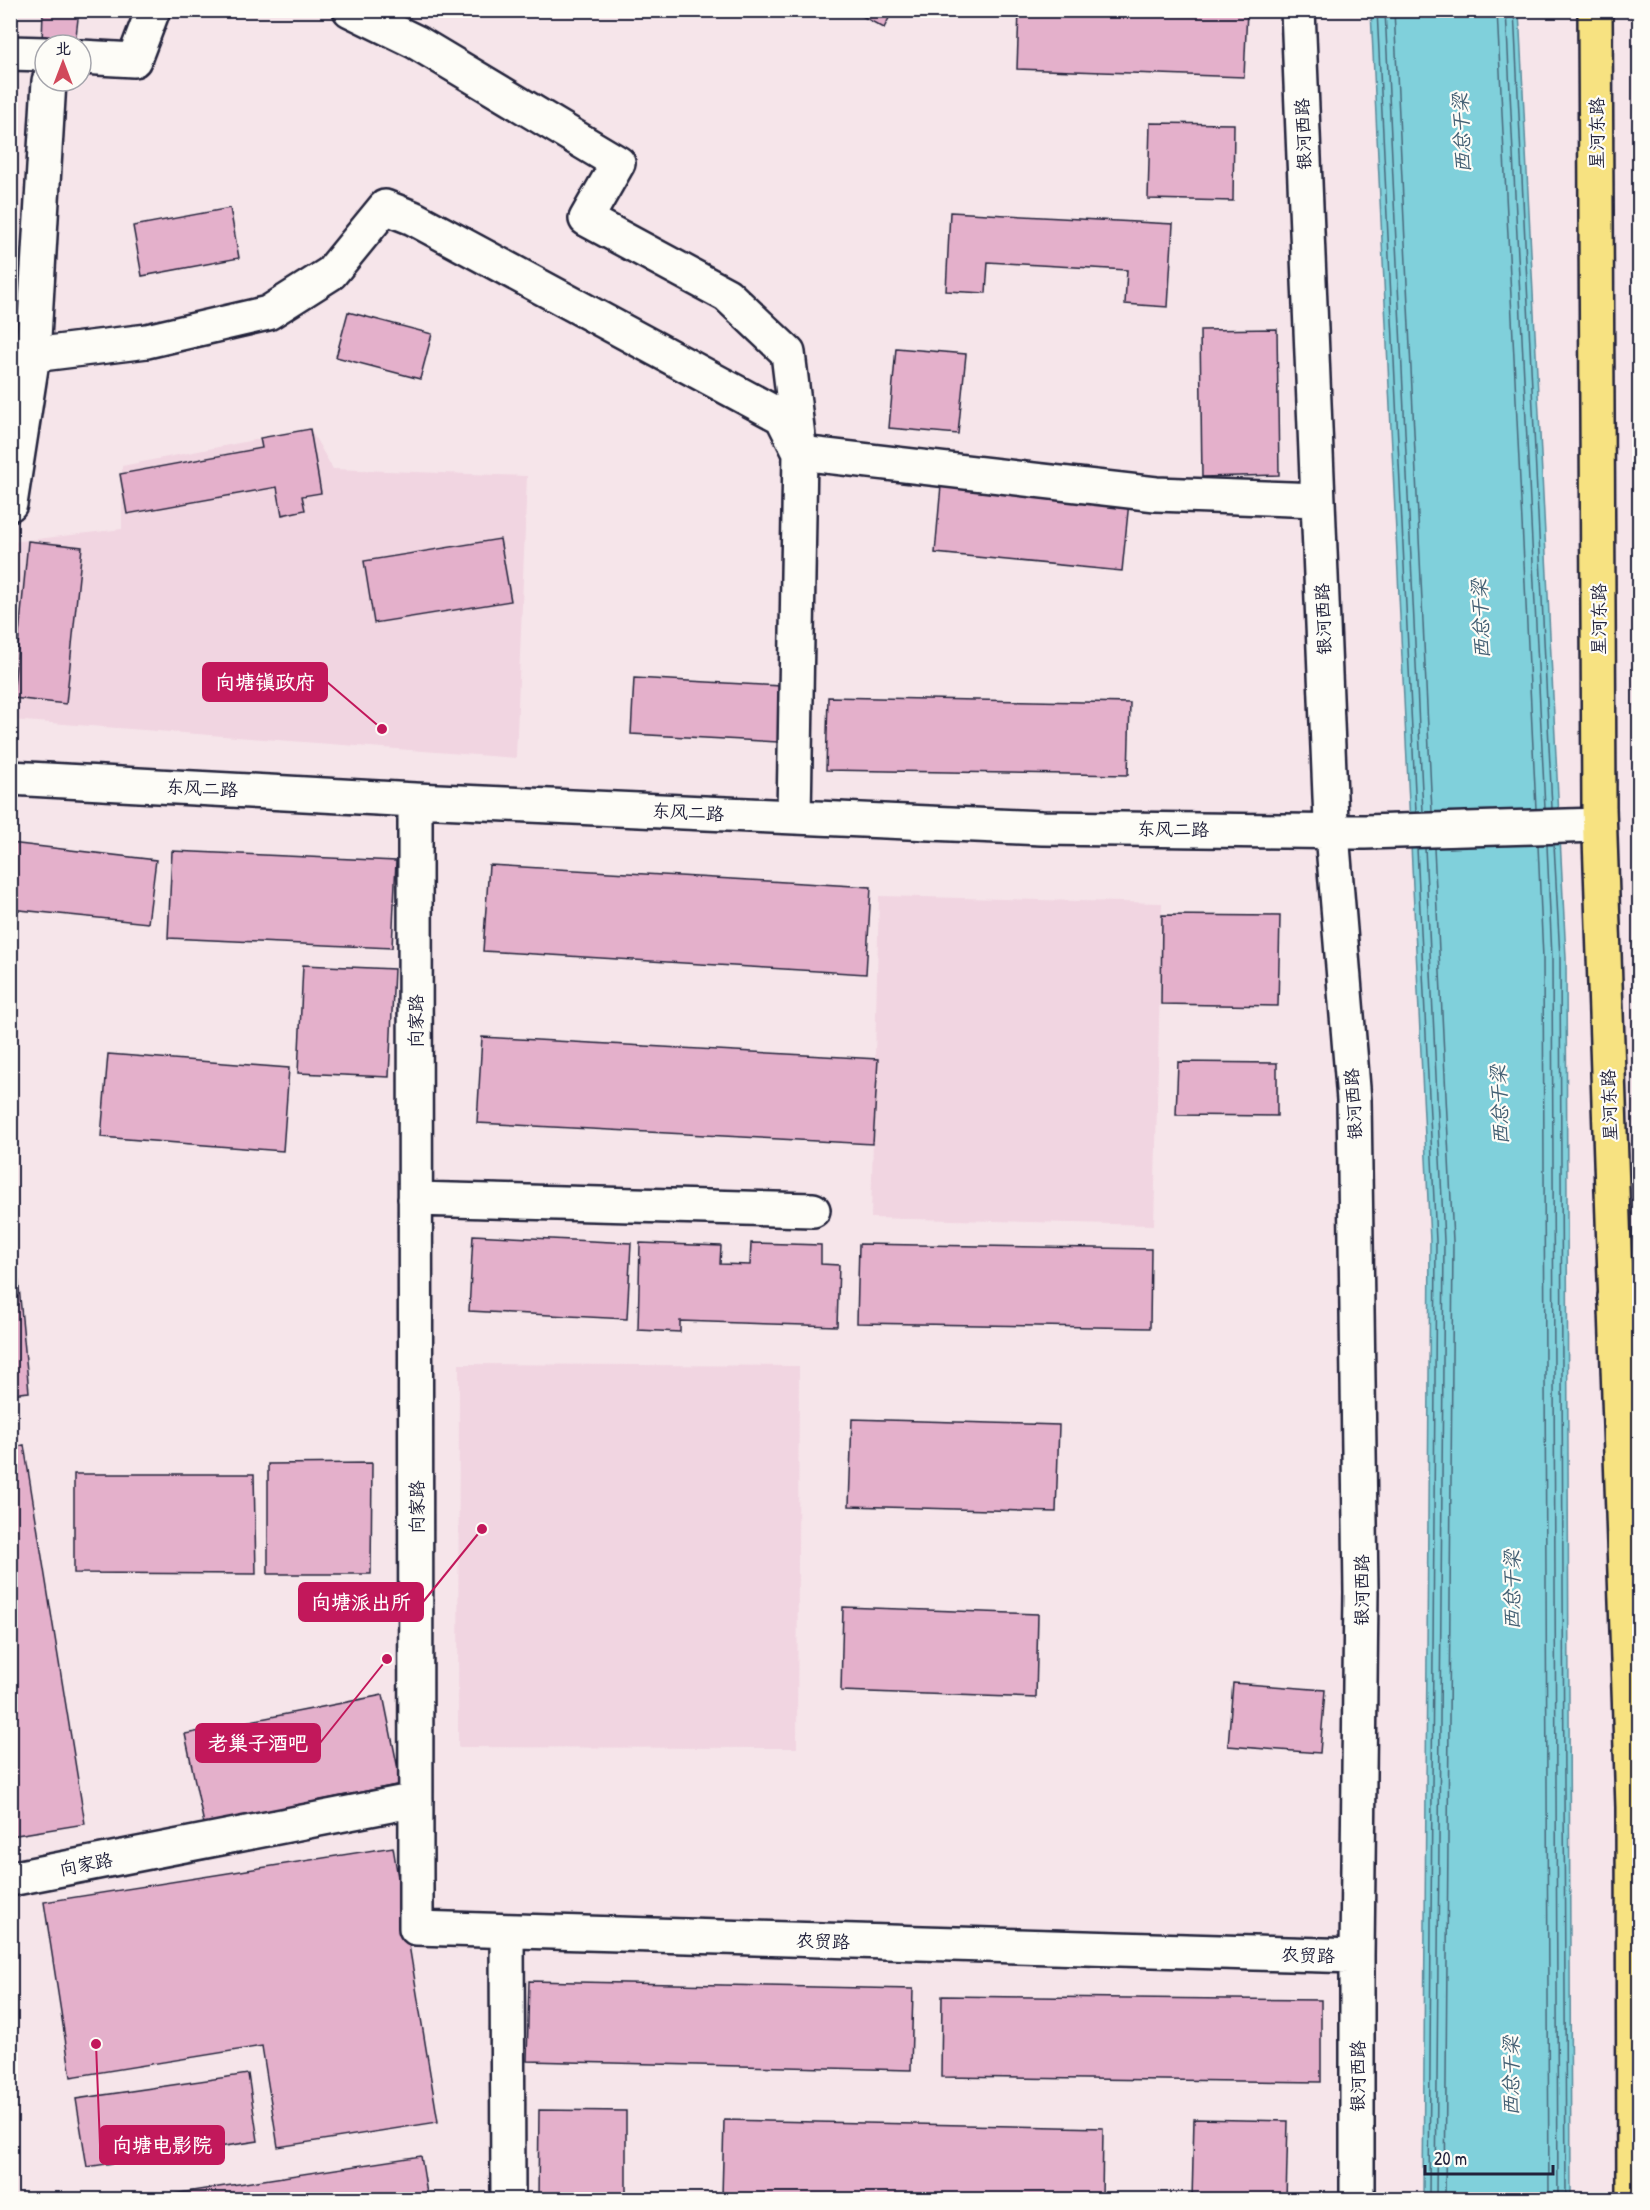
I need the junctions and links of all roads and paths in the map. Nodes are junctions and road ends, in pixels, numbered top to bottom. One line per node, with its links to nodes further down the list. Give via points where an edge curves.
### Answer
1 (153, 10): 7 (street, via 134,60)
2 (350, 10): 10 (street, via 416,42 618,163 586,219 727,295 788,352)
3 (1298, 10): 11 (street, 银河西路)
4 (1595, 10): 16 (main road, 星河东路)
5 (10, 53): 6 (street)
6 (33, 54)
7 (93, 58)
8 (48, 93): 9 (street)
9 (33, 355): 10 (street, via 147,341 268,313 330,273 385,207 413,218 782,417); 12 (street)
10 (800, 453): 11 (street, via 1156,494); 15 (street)
11 (1318, 500): 17 (street, 银河西路)
12 (10, 504)
13 (10, 778): 14 (street, 东风二路)
14 (415, 800): 15 (street, 东风二路); 18 (street, 向家路)
15 (794, 817): 17 (street, 东风二路, via 1042,828)
16 (1584, 825): 17 (street, 东风二路); 20 (main road, 星河东路)
17 (1331, 831): 25 (street, 银河西路, via 1355,1112 1361,1592)
18 (415, 1199): 19 (street); 21 (street, 向家路)
19 (813, 1210)
20 (1627, 1296): 22 (main road, 星河东路)
21 (416, 1800): 23 (street, 向家路); 24 (street, 农贸路, via 416,1928)
22 (1636, 1807): 28 (main road, 星河东路)
23 (10, 1879)
24 (507, 1932): 25 (street, 农贸路); 26 (street)
25 (1357, 1956): 27 (street, 银河西路)
26 (508, 2199)
27 (1357, 2199)
28 (1634, 2199)

